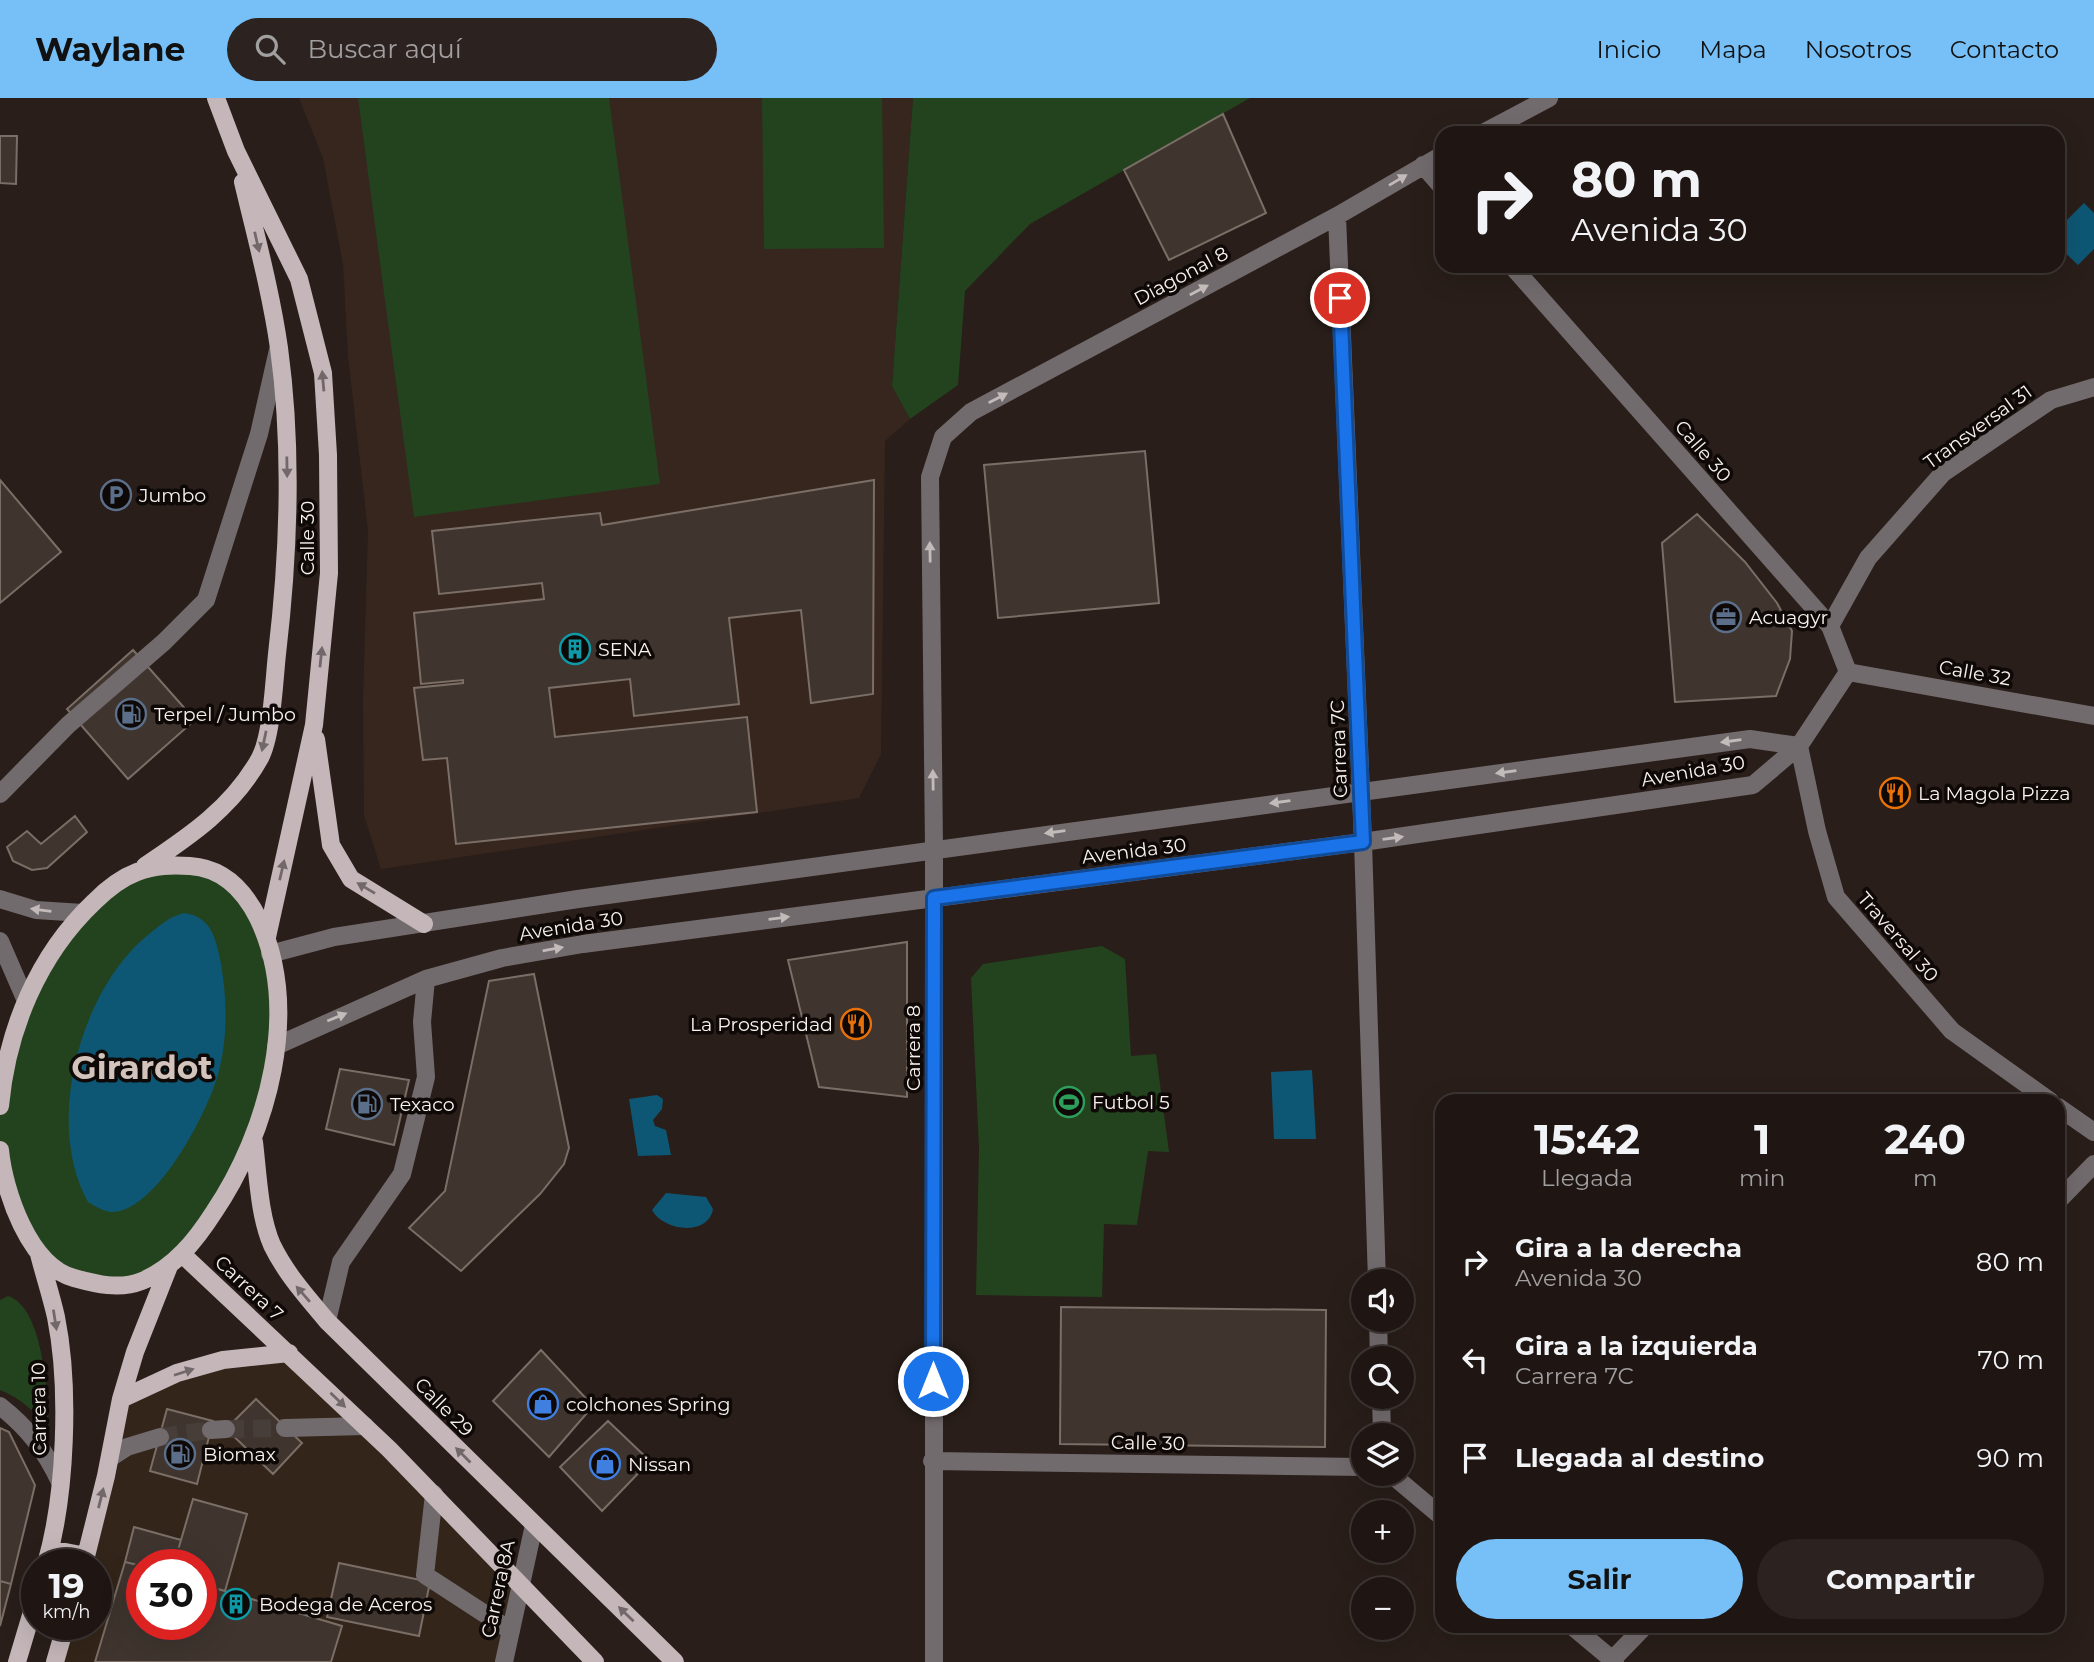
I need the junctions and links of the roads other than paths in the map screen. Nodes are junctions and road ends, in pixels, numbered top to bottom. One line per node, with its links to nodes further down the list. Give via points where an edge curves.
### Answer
1 (216, 98): 4 (main road, Calle 30)
2 (1549, 98): 3 (street)
3 (1496, 126)
4 (236, 151): 10 (main road, Calle 30, one-way to 10); 16 (main road, Calle 30, one-way to 4, via 329,573 323,373 299,279)
5 (1435, 159): 6 (street, Diagonal 8)
6 (1423, 165): 7 (street); 8 (street, Diagonal 8, one-way to 6)
7 (1435, 179)
8 (1337, 216): 12 (street, Diagonal 8, one-way to 8, via 971,412); 18 (street, Carrera 7C)
9 (1518, 273): 13 (street, Calle 30)
10 (279, 347): 19 (street, via 259,434 206,600 68,725); 22 (main road, Calle 30, one-way to 22, via 288,464 287,569 261,756 232,799 199,830)
11 (2094, 387): 13 (street, Transversal 31, via 2051,400 1943,473 1868,558)
12 (943, 437): 21 (street, Carrera 8, one-way to 12, via 930,477)
13 (1830, 626): 14 (street, Calle 30)
14 (1848, 672): 15 (street, Calle 32); 17 (street)
15 (2094, 716)
16 (314, 725): 26 (main road, one-way to 16, via 351,879 331,845); 28 (main road, Calle 30, one-way to 16)
17 (1799, 746): 18 (street, Avenida 30, one-way to 18, via 1750,738); 20 (street, Avenida 30, one-way to 17, via 1753,785); 32 (street, Traversal 30, via 1836,897 1952,1031)
18 (1361, 792): 20 (street, Carrera 7C); 21 (street, Avenida 30, one-way to 21)
19 (0, 794)
20 (1363, 842): 23 (street, Avenida 30); 43 (street, Carrera 7C)
21 (934, 848): 23 (street, Carrera 8); 26 (street, Avenida 30)
22 (136, 872): 25 (main road, Calle 30, via 108,889); 28 (main road, via 164,865 198,867 229,878 250,903)
23 (934, 898): 29 (street, Avenida 30, one-way to 23, via 502,958 583,944); 52 (street, Carrera 8)
24 (0, 899): 25 (street, one-way to 24, via 36,911)
25 (83, 913): 30 (main road, Calle 30, via 58,941)
26 (424, 923): 28 (street, Avenida 30)
27 (0, 941): 30 (street)
28 (268, 945): 31 (main road)
29 (426, 979): 31 (street, Avenida 30, one-way to 29); 44 (street, via 422,1022 426,1077 402,1174 341,1262)
30 (26, 1001): 33 (main road, Calle 30, via 10,1048)
31 (276, 1046): 36 (main road)
32 (2040, 1094)
33 (0, 1106)
34 (2065, 1112): 35 (street)
35 (2094, 1132)
36 (254, 1141): 42 (main road, via 234,1183 203,1230); 44 (main road, Calle 29, one-way to 36, via 296,1285 272,1244)
37 (0, 1150): 39 (main road)
38 (2094, 1164): 40 (street)
39 (1, 1177): 41 (main road)
40 (2065, 1194)
41 (39, 1254): 42 (main road, via 66,1276 108,1287 140,1282); 54 (main road, Carrera 10, one-way to 54, via 56,1318 63,1398)
42 (175, 1260): 45 (main road, Carrera 7); 46 (main road, via 146,1321)
43 (1377, 1269)
44 (327, 1321): 58 (main road, Calle 29, one-way to 44)
45 (289, 1353): 46 (main road, one-way to 45, via 177,1373 223,1360); 48 (main road, one-way to 48)
46 (121, 1399): 51 (main road)
47 (0, 1406): 54 (street, via 22,1423 46,1452)
48 (365, 1426): 49 (street); 56 (main road)
49 (285, 1428)
50 (160, 1437): 51 (street, via 127,1447)
51 (110, 1458): 60 (main road, one-way to 51)
52 (932, 1461): 53 (street, Calle 30); 73 (street, Carrera 8)
53 (1351, 1467)
54 (60, 1482): 59 (main road, Carrera 10)
55 (1405, 1486): 57 (street)
56 (434, 1494): 61 (main road); 62 (street, via 425,1575)
57 (1435, 1511)
58 (534, 1525): 61 (street, Carrera 8A); 72 (main road, Calle 29, one-way to 58)
59 (49, 1549)
60 (88, 1549)
61 (520, 1587): 62 (street, Carrera 8A); 71 (main road)
62 (511, 1631): 70 (street, Carrera 8A)
63 (1580, 1633): 67 (street)
64 (1638, 1633): 67 (street)
65 (24, 1640): 68 (main road)
66 (61, 1640): 69 (main road)
67 (1612, 1661)
68 (18, 1662)
69 (55, 1662)
70 (504, 1662)
71 (595, 1662)
72 (675, 1662)
73 (934, 1662)

